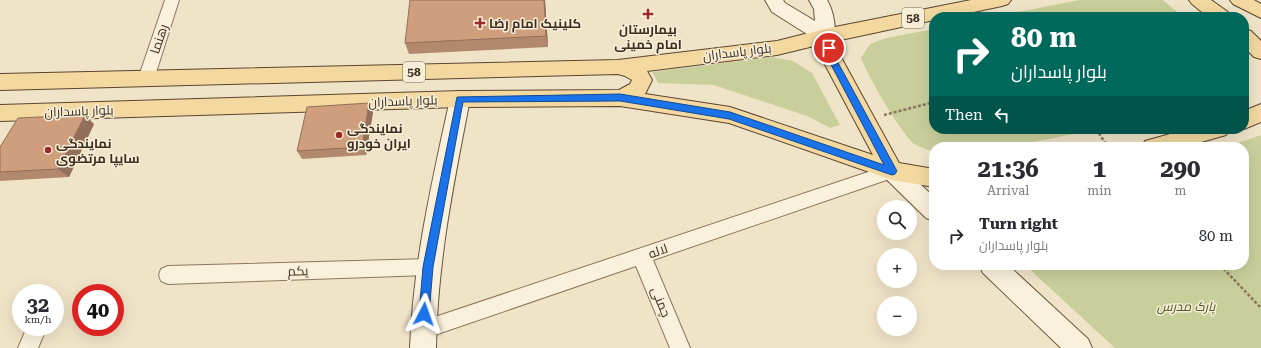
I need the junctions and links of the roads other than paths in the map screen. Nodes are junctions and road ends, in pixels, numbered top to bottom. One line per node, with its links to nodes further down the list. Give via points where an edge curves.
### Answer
1 (172, 0): 16 (street, رهنما)
2 (774, 0): 12 (main road, via 778,7)
3 (818, 0): 12 (main road, via 823,9)
4 (1002, 0): 7 (main road, 58)
5 (1198, 0): 9 (main road)
6 (1239, 0): 10 (main road)
7 (974, 3): 8 (main road, 58)
8 (933, 12)
9 (1215, 12)
10 (1261, 12)
11 (929, 13): 12 (main road, 58)
12 (825, 36): 15 (main road, بلوار پاسداران / 58, via 777,48); 25 (main road, via 832,59)
13 (1249, 41): 14 (main road)
14 (1261, 52)
15 (618, 67): 16 (main road, بلوار پاسداران / 58); 18 (main road, via 633,71 640,75 642,80 637,90)
16 (146, 78): 17 (main road, بلوار پاسداران / 58)
17 (0, 82)
18 (620, 98): 19 (main road, بلوار پاسداران / 58); 25 (main road, بلوار پاسداران / 58, via 730,115)
19 (460, 99): 21 (main road, بلوار پاسداران / 58); 29 (main road)
20 (1261, 112): 22 (main road)
21 (0, 113)
22 (1249, 118)
23 (1201, 134): 24 (main road)
24 (1171, 142)
25 (892, 171): 26 (main road, 58); 27 (main road); 28 (street, لاله)
26 (929, 177)
27 (929, 206)
28 (642, 257): 33 (street, لاله); 35 (street, چمنی)
29 (428, 267): 31 (street, یکم); 33 (main road)
30 (996, 270): 36 (main road)
31 (168, 275)
32 (33, 336): 34 (street)
33 (423, 339)
34 (28, 348)
35 (680, 348)
36 (1079, 348)

